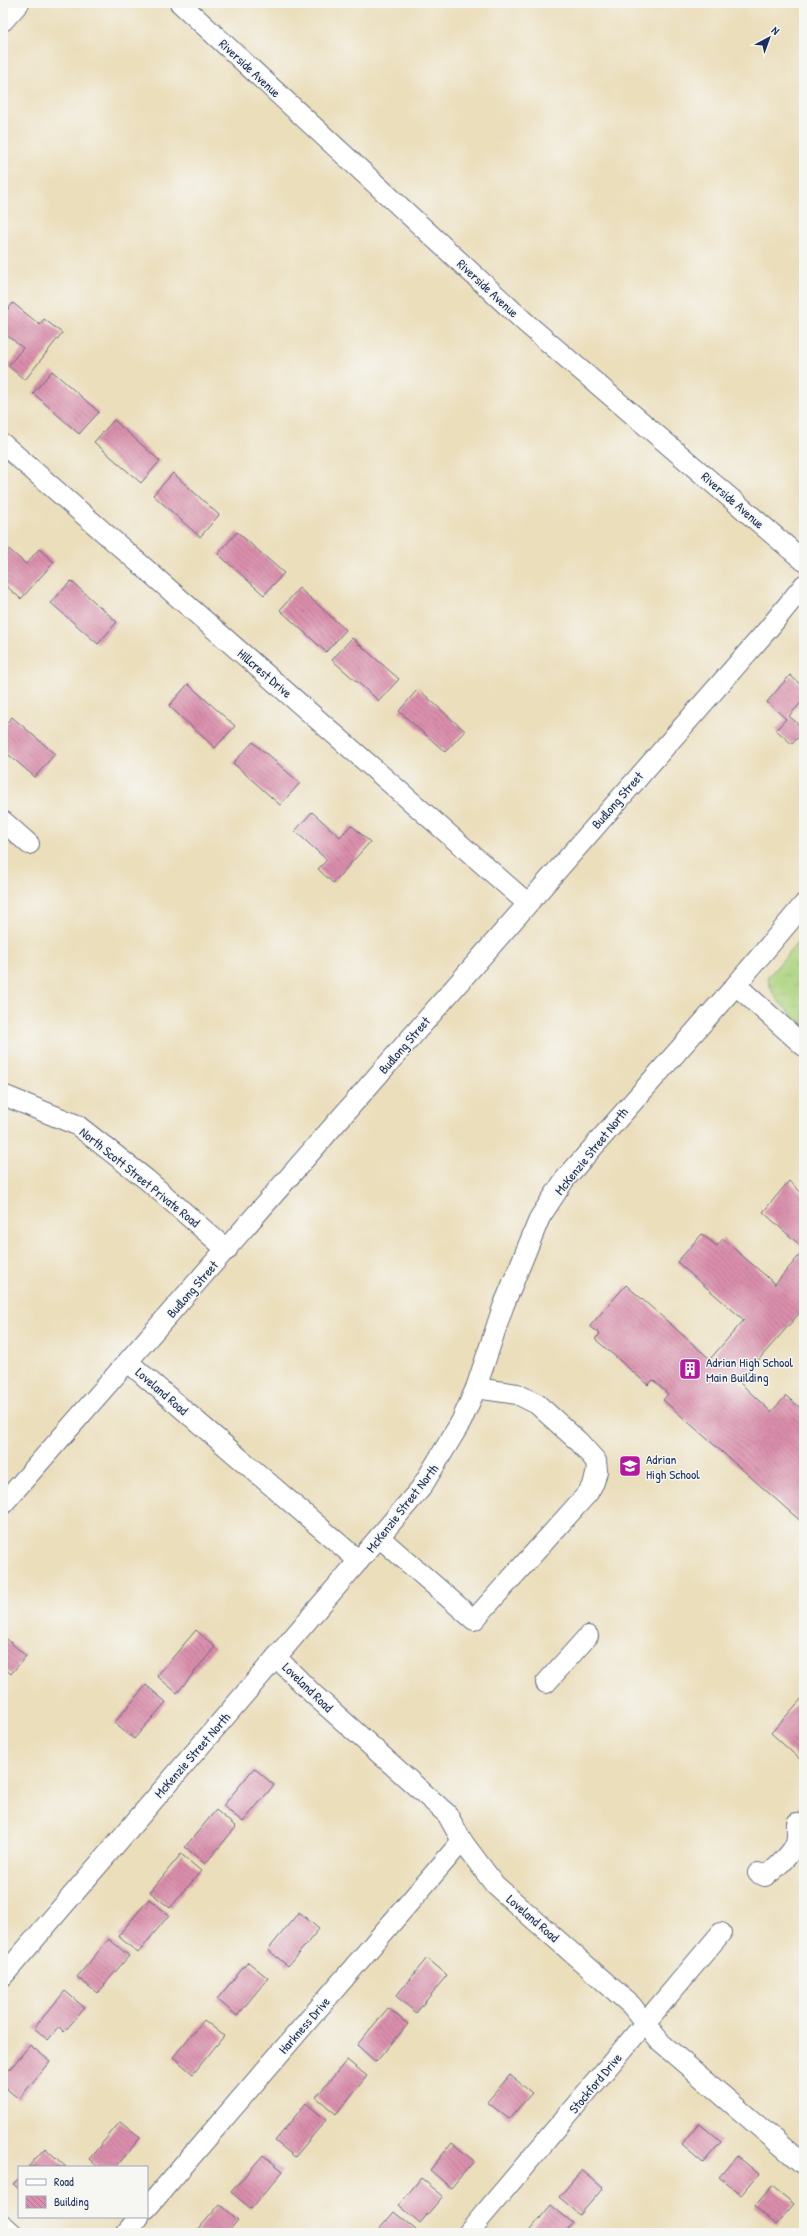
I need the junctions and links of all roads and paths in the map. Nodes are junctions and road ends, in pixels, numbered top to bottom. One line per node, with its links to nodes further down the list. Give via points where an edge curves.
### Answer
1 (20, 3): 3 (street)
2 (181, 4): 5 (street, Riverside Avenue, via 527,324)
3 (3, 21)
4 (3, 444): 9 (street, Hillcrest Drive)
5 (804, 561)
6 (804, 585): 9 (street, Budlong Street, via 769,628)
7 (3, 821): 8 (street)
8 (29, 844)
9 (526, 902): 14 (street, Budlong Street)
10 (804, 904): 11 (street, McKenzie Street North)
11 (736, 985): 12 (street); 16 (street, McKenzie Street North, via 565,1178 540,1217 504,1307)
12 (804, 1046)
13 (3, 1095): 14 (street, North Scott Street Private Road, via 77,1125 146,1179)
14 (226, 1250): 15 (street, Budlong Street)
15 (128, 1362): 17 (street, Budlong Street); 19 (street, Loveland Road)
16 (476, 1388): 18 (street, McKenzie Street North, via 440,1459 421,1488); 18 (street, via 517,1394 537,1404 580,1442 596,1461 597,1471 588,1493 474,1620)
17 (3, 1504)
18 (379, 1537): 19 (street, McKenzie Street North)
19 (359, 1561): 21 (street, McKenzie Street North)
20 (588, 1636): 22 (street)
21 (276, 1657): 24 (street, Loveland Road, via 313,1694 447,1814); 27 (street, McKenzie Street North)
22 (546, 1683)
23 (797, 1823): 25 (street, via 795,1846 771,1873 765,1876)
24 (462, 1841): 28 (street, Loveland Road, via 495,1885 631,2005); 30 (street, Harkness Drive)
25 (758, 1872)
26 (721, 1933): 28 (street, Stockford Drive)
27 (3, 1976)
28 (646, 2023): 29 (street, Loveland Road, via 661,2043); 35 (street, Stockford Drive)
29 (804, 2165)
30 (148, 2207)
31 (138, 2218): 34 (street)
32 (3, 2225): 33 (street)
33 (12, 2233)
34 (126, 2233)
35 (468, 2233)

